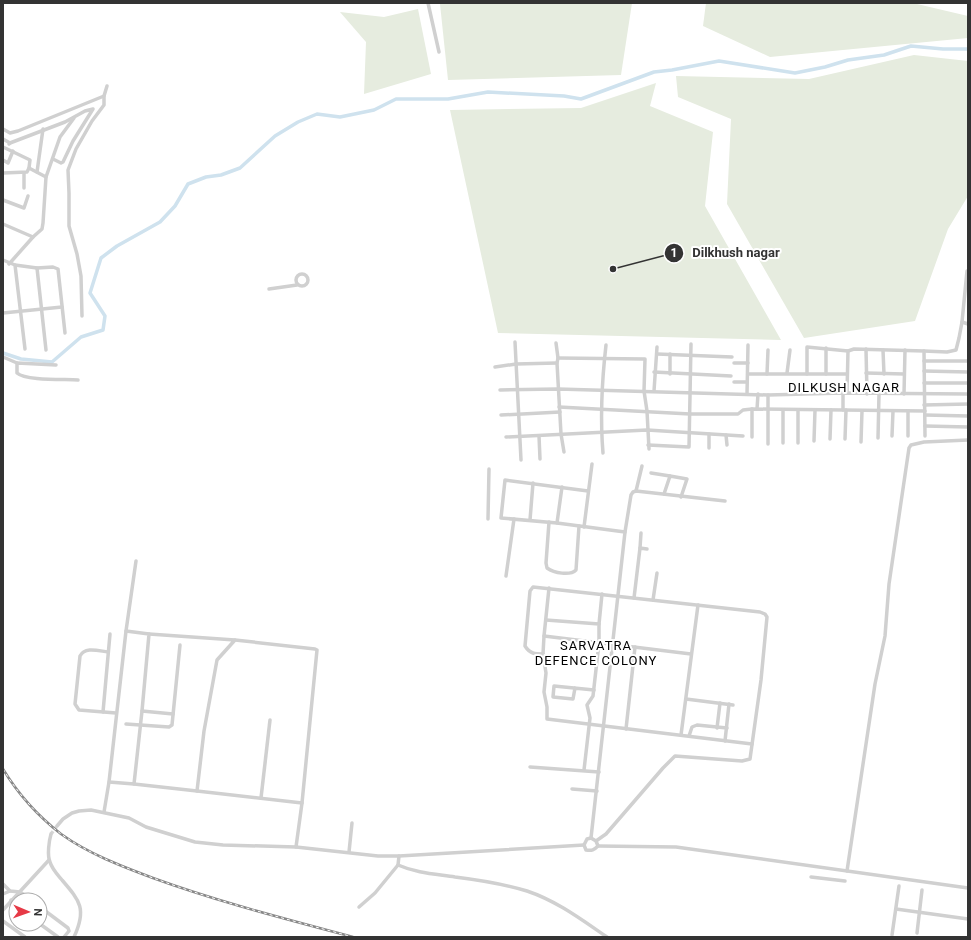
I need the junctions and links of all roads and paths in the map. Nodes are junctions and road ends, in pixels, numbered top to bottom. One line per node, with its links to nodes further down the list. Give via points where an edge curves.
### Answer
1 (428, 3): 2 (street)
2 (439, 52)
3 (107, 86): 4 (street)
4 (104, 96): 6 (street); 8 (street, via 18,131 10,133)
5 (93, 109): 6 (street); 7 (street); 14 (street, via 63,162)
6 (101, 110): 40 (street, via 76,149 68,170 69,226 82,276)
7 (74, 118): 9 (street); 14 (street, via 62,133)
8 (3, 129)
9 (43, 129): 11 (street); 17 (street)
10 (3, 139): 11 (street)
11 (10, 143): 12 (street)
12 (5, 148): 13 (street)
13 (13, 151): 15 (street, via 8,162); 16 (street, via 30,160)
14 (52, 159): 20 (street)
15 (3, 160)
16 (29, 168): 17 (street); 19 (street)
17 (37, 172): 20 (street)
18 (3, 173): 19 (street)
19 (24, 173): 21 (street)
20 (46, 177): 25 (street, via 42,229)
21 (24, 188)
22 (28, 196): 23 (street, via 24,208)
23 (3, 200)
24 (3, 224): 25 (street)
25 (33, 237): 27 (street)
26 (3, 260): 27 (street)
27 (9, 264): 29 (street)
28 (968, 265): 31 (street)
29 (16, 266): 30 (street); 38 (street)
30 (37, 268): 36 (street, via 58,269); 37 (street)
31 (968, 271): 32 (street)
32 (967, 281): 35 (street)
33 (297, 285): 34 (street)
34 (269, 289)
35 (966, 300): 41 (street)
36 (62, 307): 37 (street); 43 (street)
37 (41, 308): 38 (street); 53 (street)
38 (21, 311): 39 (street); 50 (street)
39 (3, 313)
40 (82, 316)
41 (962, 322): 42 (street); 59 (street, via 956,350)
42 (968, 324)
43 (65, 333)
44 (515, 342): 73 (street)
45 (556, 343): 65 (street)
46 (691, 344): 62 (street)
47 (606, 345): 66 (street)
48 (748, 345): 72 (street)
49 (657, 347): 60 (street)
50 (25, 348)
51 (826, 348): 58 (street); 85 (street, via 807,347); 86 (street)
52 (866, 349): 56 (street); 58 (street); 80 (street)
53 (46, 350)
54 (768, 350): 84 (street)
55 (790, 350): 79 (street)
56 (883, 350): 57 (street); 88 (street)
57 (904, 350): 59 (street); 89 (street)
58 (848, 351): 87 (street)
59 (924, 351): 67 (street)
60 (657, 354): 61 (street); 77 (street)
61 (670, 354): 62 (street); 81 (street)
62 (691, 355): 64 (street); 82 (street)
63 (3, 357): 70 (street)
64 (732, 357)
65 (558, 358): 66 (street); 71 (street)
66 (604, 360): 99 (street); 100 (street, via 645,359)
67 (924, 361): 68 (street); 76 (street)
68 (968, 361)
69 (734, 362): 72 (street)
70 (17, 363): 74 (street); 91 (street, via 17,373 20,376)
71 (557, 363): 73 (street); 97 (street)
72 (748, 363): 83 (street)
73 (516, 364): 75 (street); 96 (street)
74 (56, 365)
75 (495, 367)
76 (924, 371): 78 (street); 94 (street)
77 (654, 372): 81 (street); 101 (street)
78 (968, 372)
79 (787, 373): 84 (street); 85 (street)
80 (866, 373): 88 (street); 106 (street)
81 (670, 374): 82 (street)
82 (691, 374): 90 (street); 102 (street)
83 (748, 374): 84 (street); 93 (street)
84 (767, 374)
85 (807, 374): 86 (street)
86 (826, 374): 87 (street)
87 (847, 374): 103 (street)
88 (884, 374): 89 (street)
89 (904, 374): 108 (street)
90 (731, 376)
91 (78, 380)
92 (734, 382): 93 (street)
93 (747, 382): 104 (street)
94 (924, 383): 95 (street); 109 (street)
95 (968, 383)
96 (518, 389): 97 (street); 98 (street); 131 (street)
97 (558, 389): 99 (street); 114 (street)
98 (500, 390)
99 (603, 390): 100 (street); 115 (street)
100 (644, 391): 101 (street); 125 (street)
101 (654, 391): 102 (street)
102 (690, 392): 104 (street); 132 (street)
103 (845, 393): 106 (street); 111 (street); 123 (street)
104 (747, 394): 105 (street)
105 (758, 394): 111 (street); 117 (street)
106 (867, 394): 107 (street)
107 (879, 394): 108 (street); 126 (street)
108 (904, 394): 109 (street)
109 (924, 394): 110 (street); 113 (street)
110 (968, 394)
111 (768, 395): 118 (street)
112 (968, 404): 113 (street)
113 (924, 405): 130 (street)
114 (559, 407): 115 (street); 129 (street)
115 (602, 409): 125 (street); 138 (street)
116 (752, 409): 117 (street); 132 (street, via 743,410 738,414); 150 (street)
117 (757, 409): 118 (street)
118 (768, 410): 119 (street); 159 (street)
119 (783, 410): 120 (street); 157 (street)
120 (798, 410): 121 (street); 158 (street)
121 (815, 410): 122 (street); 155 (street)
122 (830, 410): 123 (street); 152 (street)
123 (845, 410): 124 (street); 153 (street)
124 (862, 410): 126 (street); 156 (street)
125 (647, 411): 132 (street); 137 (street)
126 (879, 411): 127 (street); 151 (street)
127 (893, 411): 128 (street); 145 (street)
128 (908, 411): 130 (street); 146 (street)
129 (560, 412): 131 (street); 140 (street)
130 (925, 413): 134 (street); 135 (street)
131 (518, 414): 133 (street); 149 (street)
132 (690, 414): 139 (street)
133 (501, 415)
134 (968, 416)
135 (925, 426): 136 (street); 147 (street)
136 (968, 427)
137 (647, 430): 138 (street); 139 (street); 139 (street, via 649,447 689,446)
138 (602, 432): 140 (street); 163 (street)
139 (689, 433): 141 (street)
140 (561, 434): 143 (street); 162 (street)
141 (709, 434): 142 (street); 161 (street)
142 (726, 435): 144 (street); 160 (street)
143 (539, 436): 149 (street); 164 (street)
144 (743, 436)
145 (892, 436)
146 (908, 436)
147 (925, 436)
148 (506, 437): 149 (street)
149 (520, 437): 165 (street)
150 (752, 437)
151 (878, 438)
152 (830, 439)
153 (845, 439)
154 (968, 440): 255 (street, via 924,442 911,445 909,448 889,584 885,636 875,684)
155 (814, 441)
156 (861, 442)
157 (783, 443)
158 (798, 443)
159 (768, 444)
160 (727, 445)
161 (709, 448)
162 (564, 452)
163 (603, 453)
164 (540, 459)
165 (521, 460)
166 (592, 464): 173 (street)
167 (642, 466): 174 (street)
168 (489, 469): 178 (street)
169 (651, 473): 170 (street)
170 (670, 476): 175 (street); 176 (street, via 686,479)
171 (533, 483): 172 (street); 179 (street, via 505,480 501,518); 180 (street)
172 (562, 487): 173 (street); 182 (street)
173 (588, 491): 184 (street)
174 (636, 491): 175 (street); 185 (street, via 631,495)
175 (664, 494): 176 (street)
176 (681, 497): 177 (street)
177 (725, 501)
178 (488, 519)
179 (514, 519): 180 (street); 191 (street)
180 (530, 520): 181 (street)
181 (549, 522): 182 (street); 183 (street, via 546,562 547,568 554,572 573,573 576,570)
182 (557, 523): 183 (street)
183 (579, 526): 184 (street)
184 (584, 526): 185 (street)
185 (625, 532): 194 (street)
186 (641, 532): 187 (street)
187 (640, 548): 188 (street); 195 (street)
188 (647, 549)
189 (136, 561): 200 (street)
190 (657, 573): 196 (street)
191 (506, 576)
192 (549, 588): 193 (street); 198 (street); 210 (street, via 538,586 531,589 525,640 528,651)
193 (602, 594): 194 (street); 199 (street)
194 (619, 596): 195 (street); 206 (street)
195 (634, 598): 196 (street)
196 (653, 600): 197 (street)
197 (698, 605): 211 (street); 231 (street, via 760,612 767,617)
198 (546, 620): 199 (street); 203 (street)
199 (600, 624): 205 (street)
200 (126, 631): 202 (street); 218 (street)
201 (110, 634): 209 (street)
202 (149, 634): 204 (street); 216 (street)
203 (544, 636): 205 (street); 210 (street)
204 (234, 640): 238 (street, via 217,660 204,731); 241 (street, via 317,650)
205 (599, 643): 206 (street); 213 (street)
206 (613, 644): 208 (street); 224 (street)
207 (180, 645): 219 (street)
208 (635, 647): 211 (street); 227 (street)
209 (108, 652): 217 (street); 217 (street, via 82,652 75,704 79,710)
210 (543, 654): 222 (street, via 547,719)
211 (691, 654): 214 (street)
212 (575, 688): 212 (street, via 554,686 553,697 573,699); 213 (street)
213 (594, 690): 222 (street, via 587,705)
214 (686, 699): 215 (street); 228 (street)
215 (720, 703): 225 (street); 226 (street, via 731,705)
216 (142, 710): 219 (street); 223 (street)
217 (103, 712): 218 (street)
218 (116, 713): 235 (street)
219 (173, 714): 223 (street, via 172,725 168,727)
220 (270, 720): 240 (street)
221 (126, 724): 223 (street)
222 (589, 724): 224 (street); 233 (street)
223 (141, 725): 236 (street)
224 (604, 727): 227 (street); 234 (street)
225 (717, 728): 226 (street); 229 (street, via 694,726)
226 (727, 728): 230 (street)
227 (626, 729): 228 (street)
228 (681, 735): 229 (street)
229 (689, 736): 230 (street)
230 (725, 741): 231 (street)
231 (752, 744): 247 (street, via 751,757 748,761 675,756 606,834)
232 (530, 767): 233 (street)
233 (584, 770): 234 (street)
234 (599, 772): 239 (street)
235 (109, 782): 236 (street); 242 (street)
236 (134, 784): 238 (street)
237 (572, 789): 239 (street)
238 (197, 791): 240 (street)
239 (597, 791): 246 (street)
240 (261, 798): 241 (street)
241 (302, 803): 250 (street)
242 (104, 812): 244 (street, via 92,810 72,813 62,819); 250 (street, via 129,818 146,827 195,842)
243 (352, 823): 251 (street)
244 (57, 826)
245 (51, 834): 253 (street)
246 (591, 838): 247 (street); 248 (street)
247 (596, 841): 249 (street)
248 (584, 845): 249 (street, via 586,850 590,851); 252 (street)
249 (598, 846): 255 (street, via 676,847)
250 (296, 847): 251 (street)
251 (349, 852): 252 (street)
252 (399, 856): 254 (street)
253 (49, 860): 263 (street); 277 (street, via 79,902 81,916)
254 (398, 865): 265 (street, via 375,893); 278 (street, via 431,874 498,884 528,892 566,909)
255 (847, 872): 260 (street)
256 (811, 877): 257 (street)
257 (845, 881)
258 (3, 884): 261 (street)
259 (899, 886): 266 (street)
260 (968, 888)
261 (10, 890): 263 (street); 264 (street)
262 (922, 890): 267 (street)
263 (20, 892)
264 (3, 894)
265 (359, 907)
266 (896, 909): 267 (street); 272 (street)
267 (919, 912): 269 (street); 271 (street)
268 (48, 913): 276 (street, via 68,928 69,931)
269 (968, 919)
270 (3, 921): 274 (street)
271 (917, 933)
272 (892, 935)
273 (52, 936): 275 (street)
274 (25, 937)
275 (58, 937)
276 (64, 937)
277 (74, 937)
278 (608, 937)

